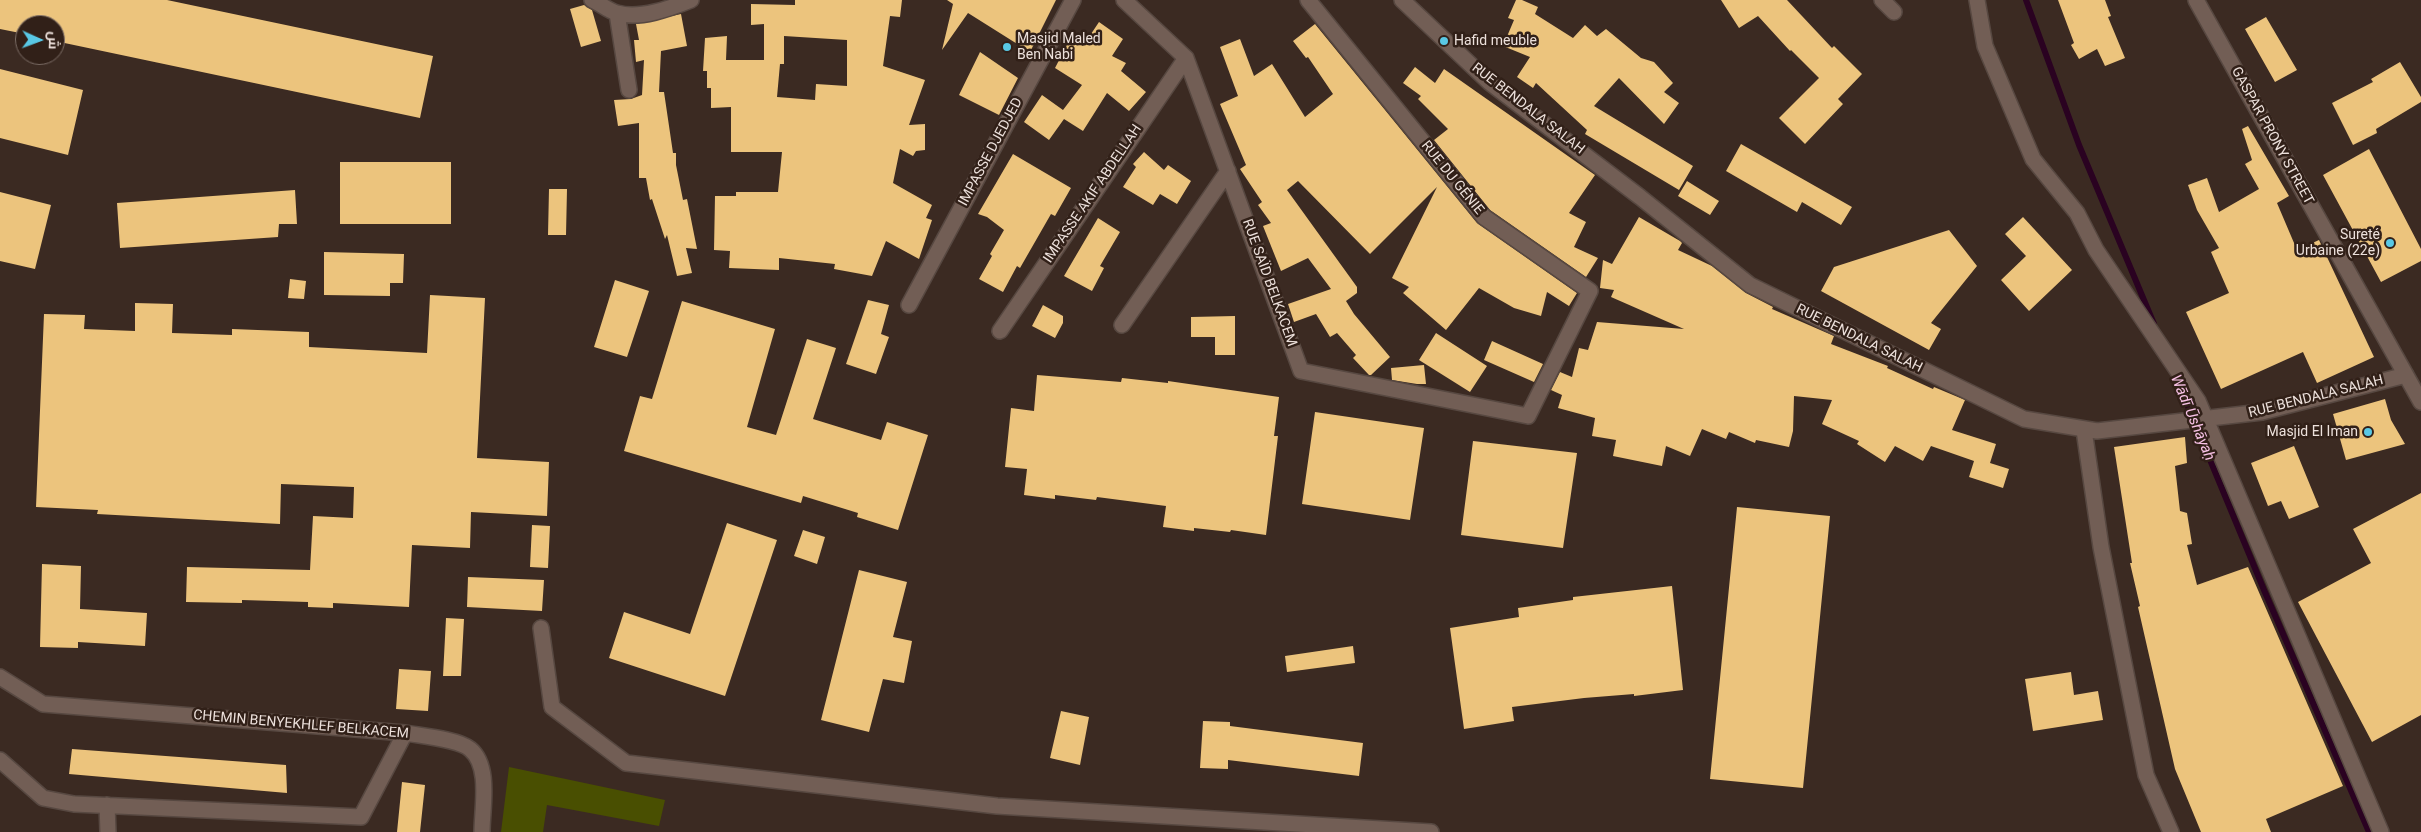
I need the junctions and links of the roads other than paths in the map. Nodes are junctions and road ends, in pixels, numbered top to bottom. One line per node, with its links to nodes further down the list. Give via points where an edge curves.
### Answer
1 (592, 0): 11 (street)
2 (691, 0): 11 (street, via 659,11)
3 (1072, 0): 15 (street, IMPASSE DJEDJED)
4 (1124, 0): 12 (street, RUE SAÏD BELKACEM)
5 (1308, 0): 20 (street, RUE DU GÉNIE, via 1484,217 1590,291)
6 (1402, 0): 22 (street, RUE BENDALA SALAH, via 1489,82 1750,285 2024,419)
7 (1882, 0): 10 (street)
8 (1977, 0): 21 (street, via 1985,46 2033,159 2077,212 2096,250 2198,401)
9 (2196, 0): 18 (street, GASPAR PRONY STREET)
10 (1894, 12)
11 (617, 13): 13 (street)
12 (1186, 58): 14 (street, RUE SAÏD BELKACEM); 17 (street, IMPASSE AKIF ABDELLAH)
13 (629, 90)
14 (1228, 170): 16 (street); 20 (street, RUE SAÏD BELKACEM, via 1301,371)
15 (909, 305)
16 (1122, 325)
17 (1000, 331)
18 (2406, 375): 19 (street, GASPAR PRONY STREET); 21 (street, RUE BENDALA SALAH, via 2262,412)
19 (2421, 402)
20 (1528, 416)
21 (2205, 419): 22 (street, RUE BENDALA SALAH); 33 (street)
22 (2084, 430): 32 (street, via 2101,547 2146,775)
23 (541, 628): 31 (street, via 552,707 626,763 997,806)
24 (0, 677): 25 (street, CHEMIN BENYEKHLEF BELKACEM, via 43,704)
25 (405, 733): 28 (street); 30 (street, CHEMIN BENYEKHLEF BELKACEM, via 470,749 483,775)
26 (0, 760): 27 (street, via 43,798 74,804)
27 (107, 805): 28 (street); 29 (street)
28 (361, 825)
29 (108, 832)
30 (482, 832)
31 (1431, 832)
32 (2171, 832)
33 (2381, 832)

